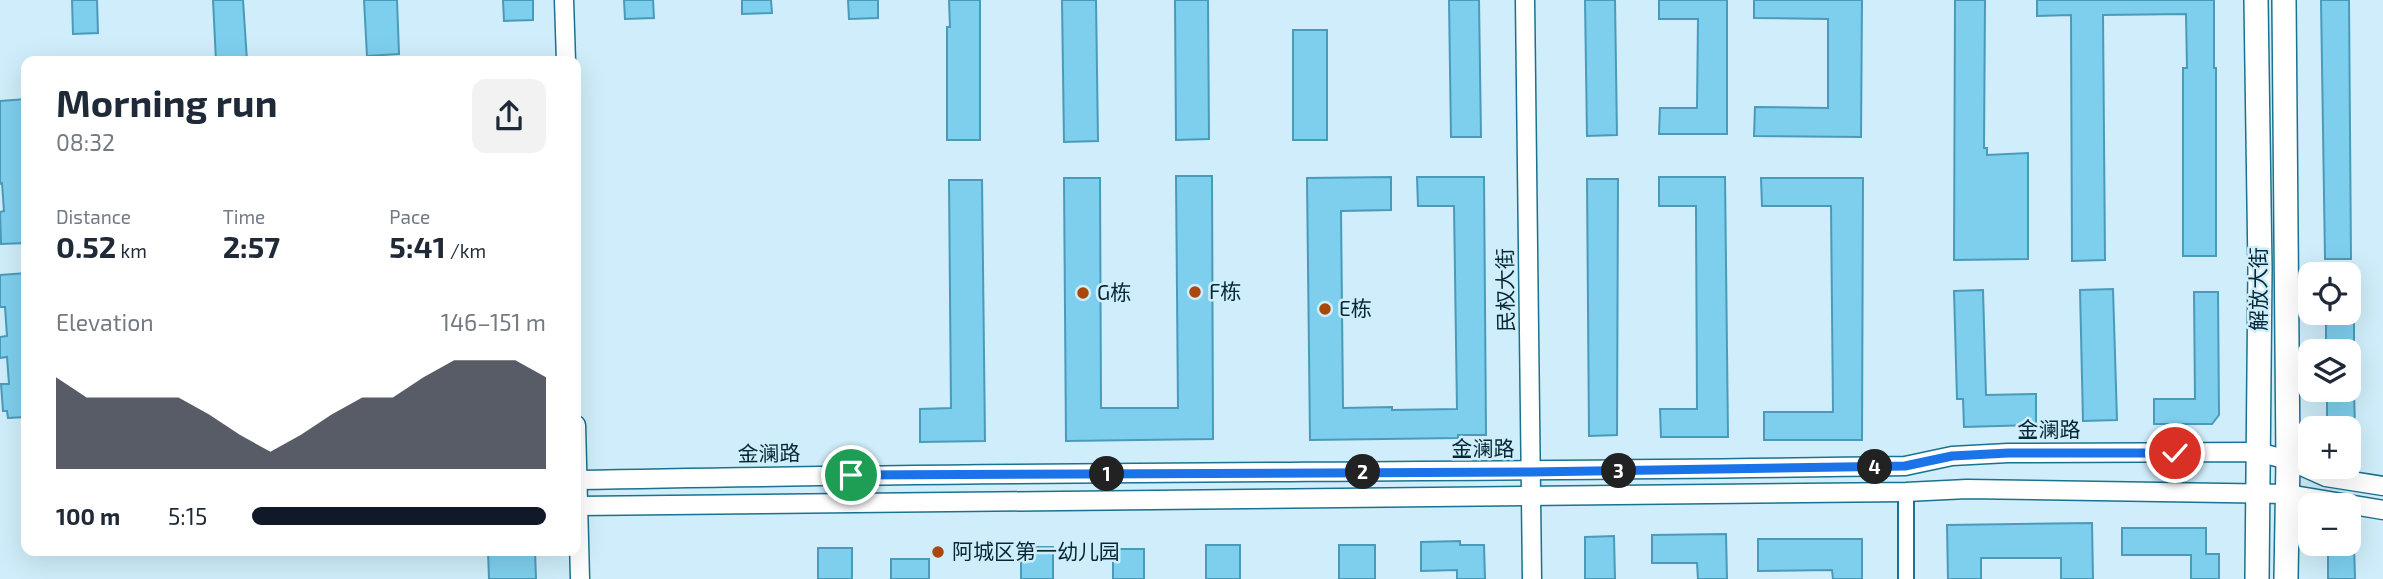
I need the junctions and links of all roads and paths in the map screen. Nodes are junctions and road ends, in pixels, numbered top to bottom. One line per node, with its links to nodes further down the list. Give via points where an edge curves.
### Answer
1 (564, 0): 5 (street)
2 (1525, 0): 8 (street, 民权大街)
3 (2256, 0): 6 (main road, 解放大街)
4 (2284, 0): 7 (main road, 解放大街)
5 (566, 56)
6 (2259, 452): 7 (street, 金澜路); 8 (street, 金澜路, via 2008,453 1952,456 1905,466); 12 (main road, 解放大街)
7 (2288, 460): 10 (street, 金澜路, via 2326,477); 13 (main road, 解放大街)
8 (1531, 472): 9 (street, 金澜路); 14 (street, 民权大街)
9 (581, 480)
10 (2383, 486)
11 (1906, 492): 12 (street); 14 (street); 20 (street)
12 (2258, 493): 13 (street); 21 (main road, 解放大街)
13 (2288, 494): 16 (street); 22 (main road, 解放大街)
14 (1531, 496): 15 (street); 19 (street, 民权大街)
15 (581, 506)
16 (2383, 510)
17 (579, 556): 18 (street)
18 (580, 579)
19 (1532, 579)
20 (1906, 579)
21 (2257, 579)
22 (2286, 579)

